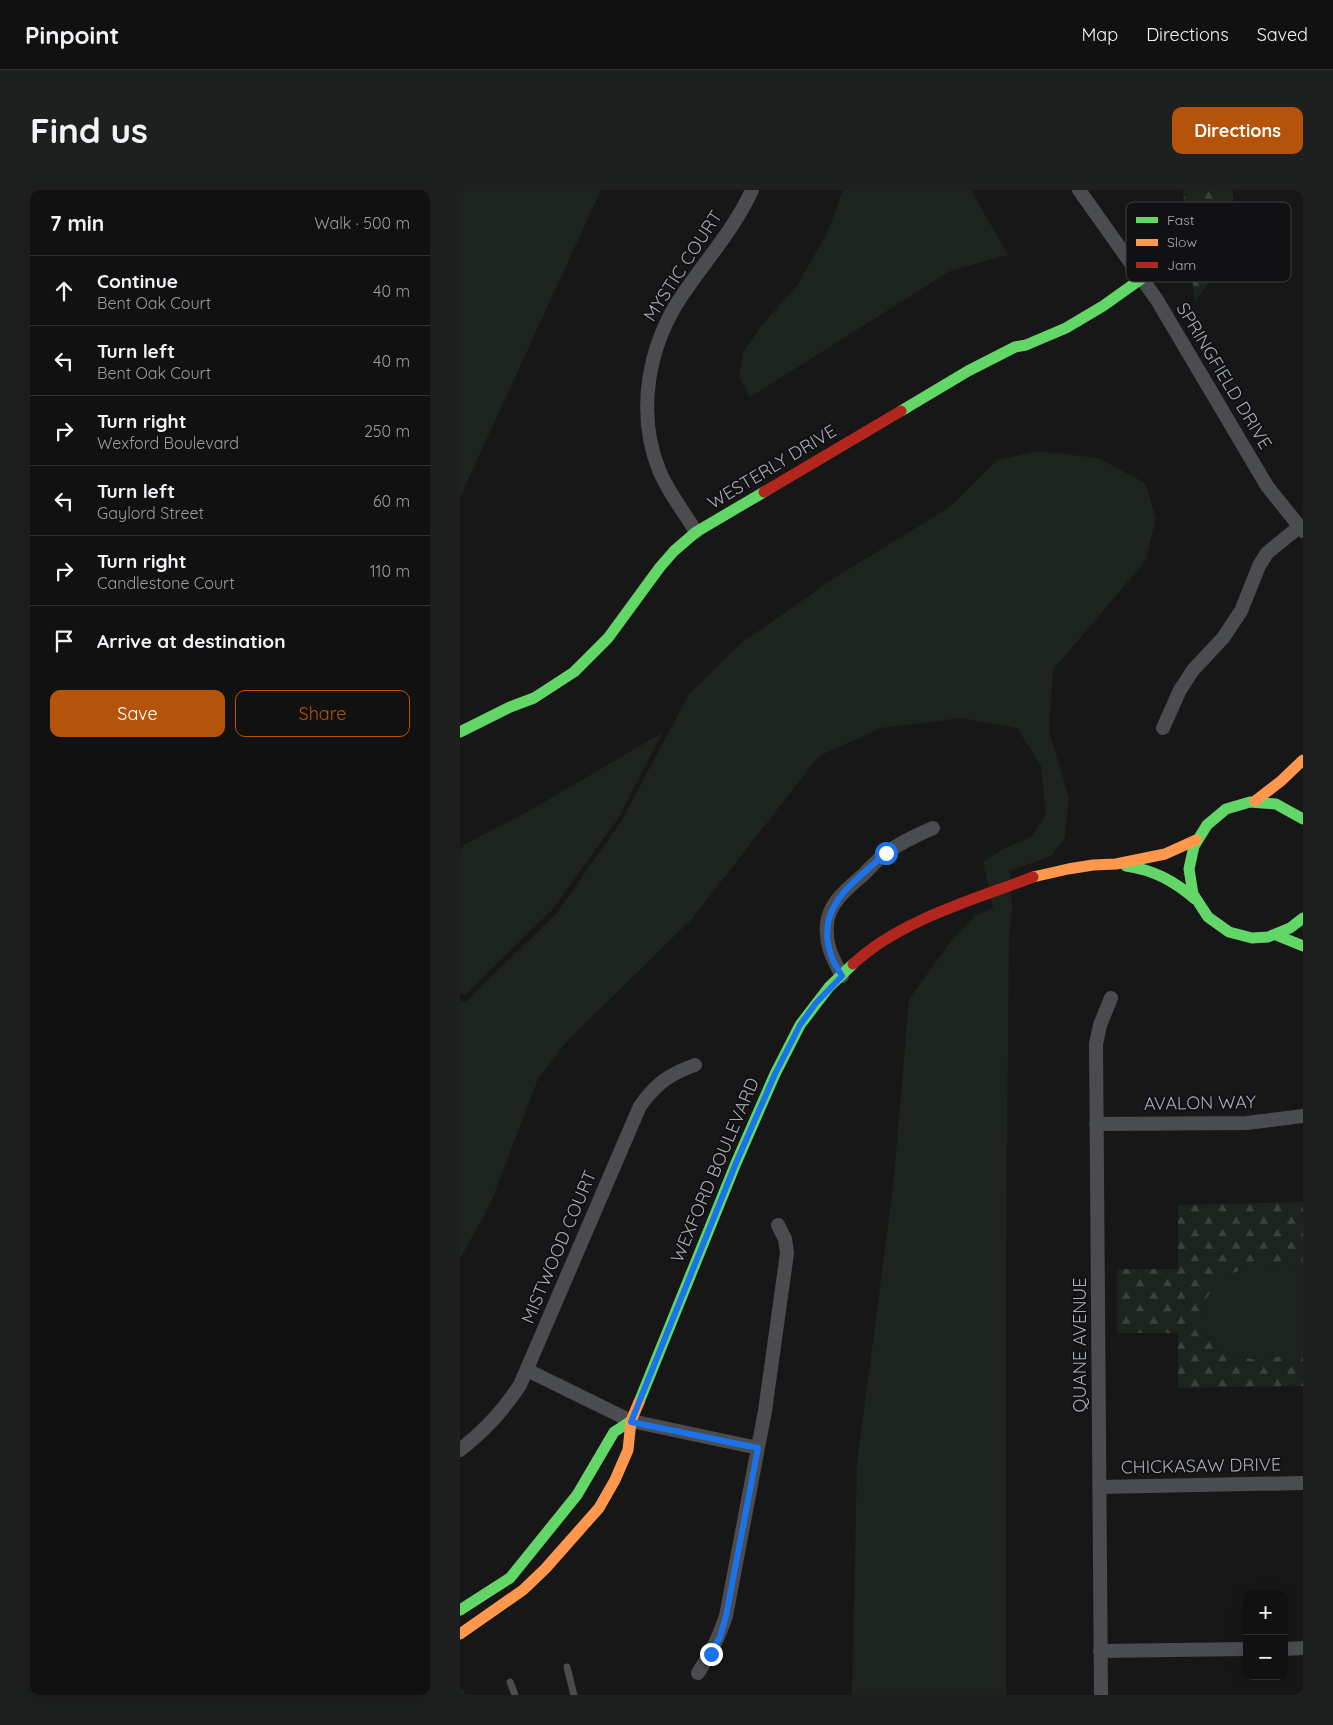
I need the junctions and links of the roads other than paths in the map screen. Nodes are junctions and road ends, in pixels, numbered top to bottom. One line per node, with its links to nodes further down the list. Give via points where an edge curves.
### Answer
1 (752, 190): 7 (street, MYSTIC COURT, via 738,216 672,312 652,360 646,403 652,447 659,471)
2 (1079, 190): 3 (street, SPRINGFIELD DRIVE)
3 (1126, 257)
4 (1137, 282): 7 (street, WESTERLY DRIVE, via 1066,328 1015,347 968,371)
5 (1143, 282): 6 (street, SPRINGFIELD DRIVE, via 1267,486)
6 (1301, 529): 8 (street, via 1267,553 1241,610 1223,638 1188,677)
7 (696, 532): 9 (street, WESTERLY DRIVE, via 674,550 628,614 574,672 534,698)
8 (1164, 728)
9 (460, 732)
10 (1303, 760): 11 (street)
11 (1255, 801): 12 (street, via 1279,805); 14 (street, via 1229,808 1216,816)
12 (1303, 819)
13 (933, 828): 20 (street, via 886,853 832,906 827,939 831,956)
14 (1196, 840): 15 (street, WEXFORD BOULEVARD, via 1165,854); 16 (street, via 1189,868)
15 (1116, 864): 16 (street, WEXFORD BOULEVARD, via 1144,868 1165,877); 20 (street, WEXFORD BOULEVARD, via 1039,875 915,922 861,957)
16 (1195, 899): 18 (street, via 1203,913 1224,930 1249,938)
17 (1303, 918): 18 (street)
18 (1276, 935): 19 (street)
19 (1303, 946)
20 (842, 976): 27 (street, WEXFORD BOULEVARD, via 800,1025 775,1074)
21 (1111, 998): 24 (street, QUANE AVENUE, via 1096,1044)
22 (695, 1065): 26 (street, MISTWOOD COURT, via 664,1079 640,1106)
23 (1303, 1116): 24 (street, AVALON WAY, via 1247,1123)
24 (1096, 1124): 31 (street, QUANE AVENUE)
25 (778, 1224): 28 (street, via 785,1239 786,1266)
26 (527, 1370): 27 (street); 29 (street, MISTWOOD COURT, via 506,1406 483,1432)
27 (631, 1422): 28 (street); 32 (street, via 614,1432 577,1495 510,1578); 33 (street, WEXFORD BOULEVARD, via 628,1450 599,1508 546,1569 523,1590)
28 (758, 1448): 39 (street, via 726,1616 715,1646)
29 (460, 1450)
30 (1303, 1483): 31 (street, CHICKASAW DRIVE)
31 (1100, 1487): 37 (street, QUANE AVENUE)
32 (460, 1610)
33 (460, 1634)
34 (1288, 1648): 35 (street)
35 (1303, 1648)
36 (1243, 1649): 37 (street)
37 (1100, 1651): 43 (street, QUANE AVENUE)
38 (567, 1667): 42 (lane)
39 (698, 1673)
40 (510, 1682): 41 (lane)
41 (515, 1695)
42 (574, 1695)
43 (1101, 1695)

